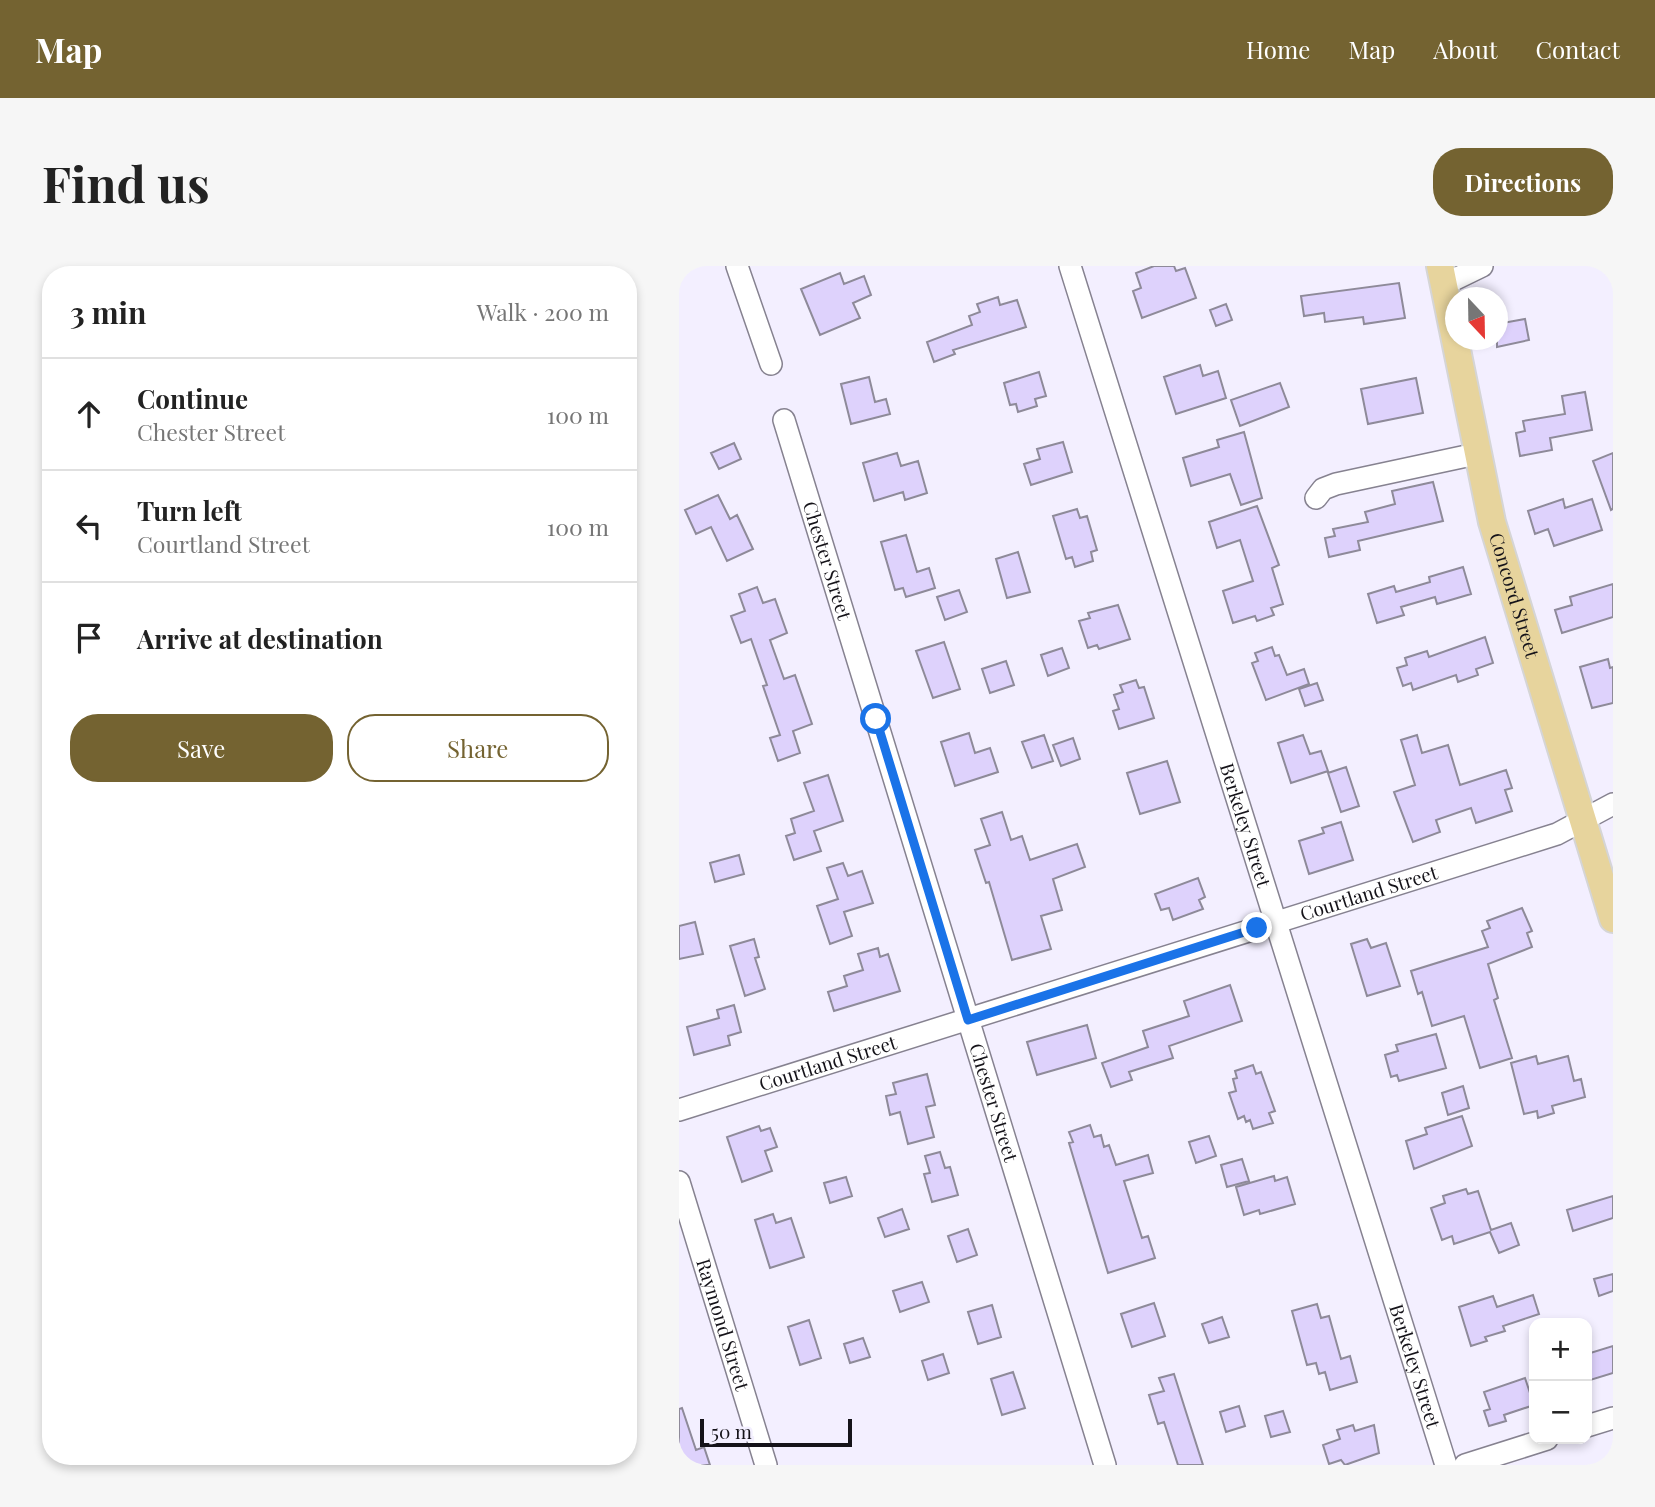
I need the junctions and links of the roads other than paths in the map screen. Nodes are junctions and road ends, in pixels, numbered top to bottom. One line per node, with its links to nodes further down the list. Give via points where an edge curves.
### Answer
1 (737, 266): 5 (street)
2 (1070, 266): 12 (street, Berkeley Street)
3 (1482, 266): 4 (street)
4 (1442, 275): 7 (main road, Concord Street)
5 (771, 363)
6 (784, 420): 13 (street, Chester Street)
7 (1475, 454): 8 (street, via 1336,484 1323,489); 10 (main road, Concord Street, via 1511,591)
8 (1317, 498)
9 (1613, 804): 10 (street, Courtland Street)
10 (1583, 821): 11 (main road, Concord Street); 12 (street, Courtland Street, via 1557,834)
11 (1613, 919)
12 (1276, 921): 13 (street, Courtland Street); 21 (street, Berkeley Street)
13 (968, 1020): 14 (street, Courtland Street); 20 (street, Chester Street)
14 (679, 1110)
15 (679, 1182): 19 (street, Raymond Street)
16 (1613, 1418): 17 (street)
17 (1592, 1424)
18 (1531, 1444): 22 (street)
19 (767, 1465)
20 (1105, 1465)
21 (1446, 1465)
22 (1465, 1465)

